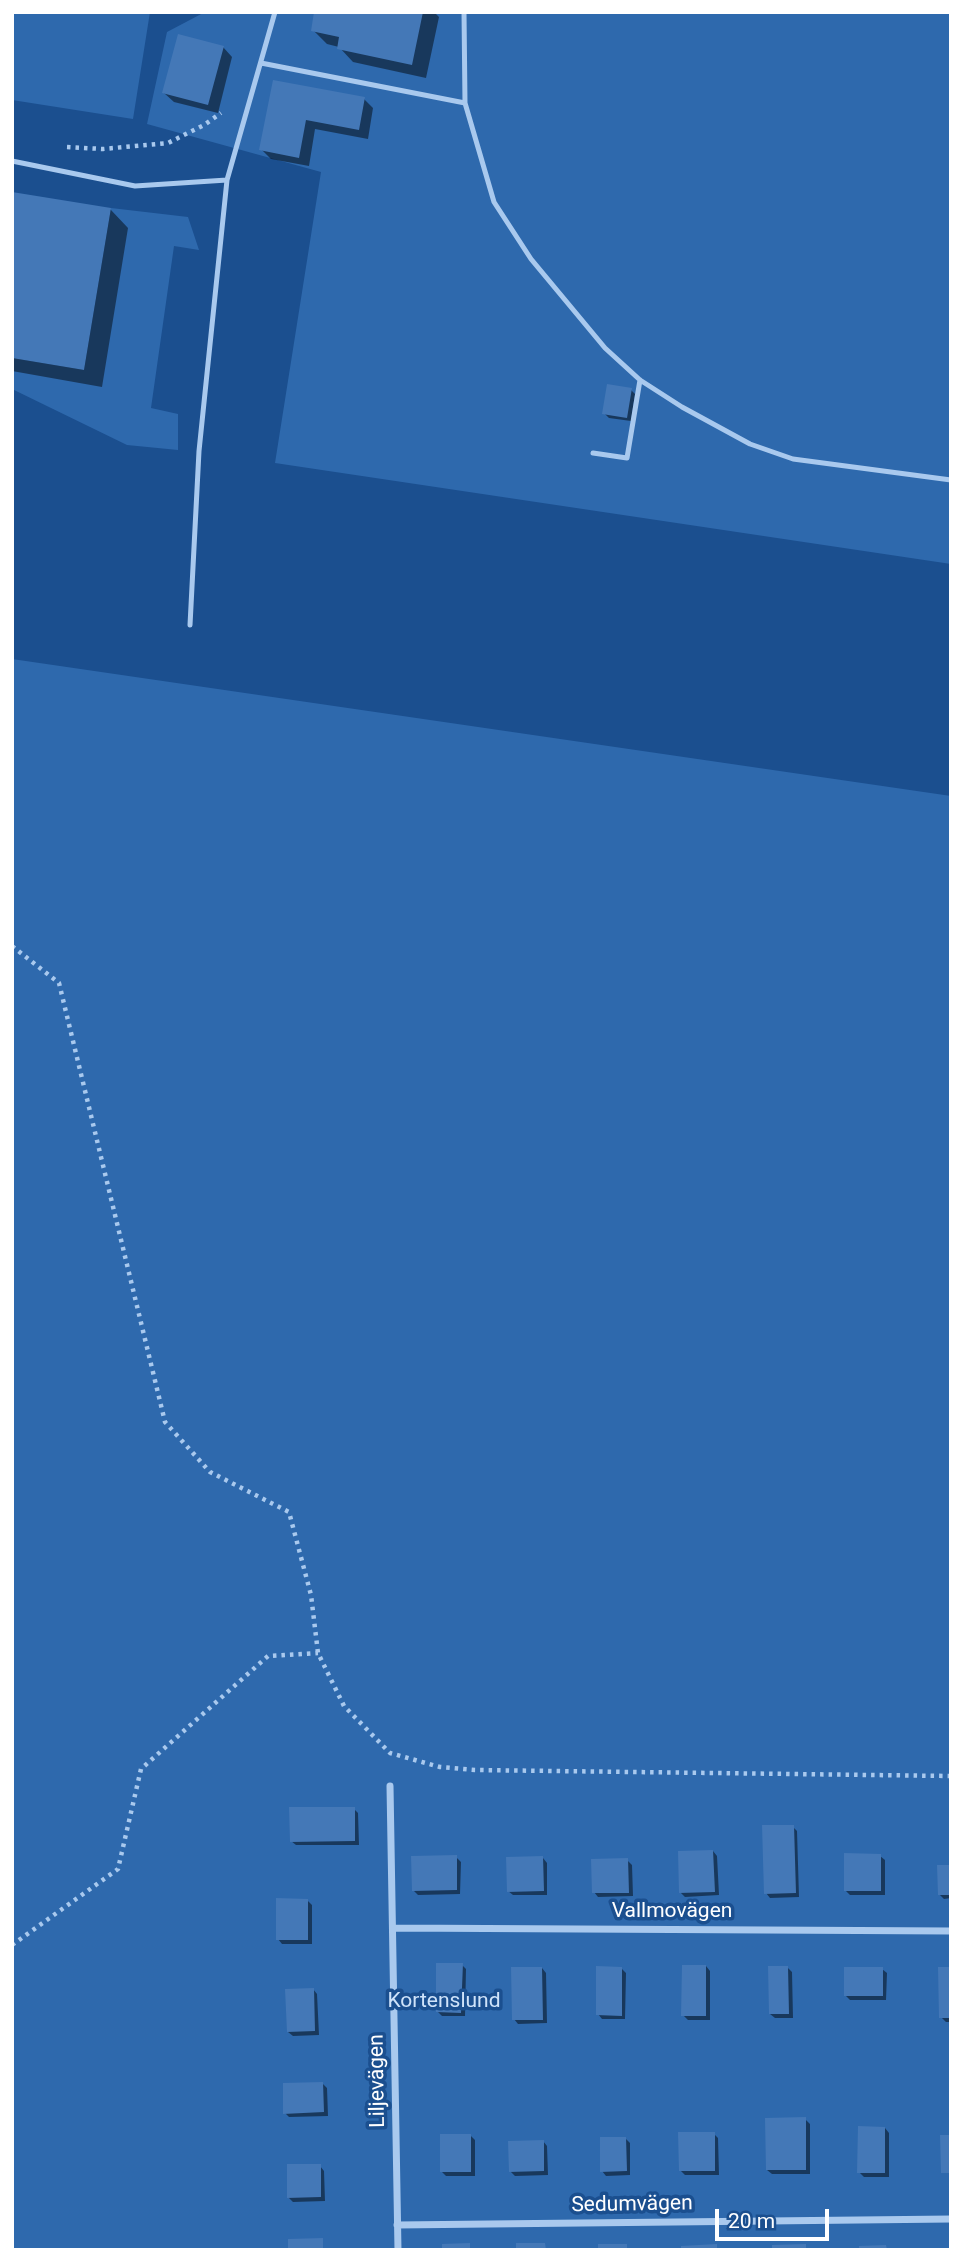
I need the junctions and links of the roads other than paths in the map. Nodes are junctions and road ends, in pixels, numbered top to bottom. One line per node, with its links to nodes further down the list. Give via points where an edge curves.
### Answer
1 (275, 12): 3 (lane)
2 (464, 12): 4 (lane)
3 (261, 63): 4 (lane); 6 (lane)
4 (465, 103): 7 (lane, via 494,202 573,312)
5 (12, 161): 6 (lane, via 135,186)
6 (228, 180): 10 (lane, via 199,452)
7 (640, 380): 8 (lane, via 627,458); 9 (lane, via 750,444 793,459)
8 (593, 453)
9 (951, 480)
10 (190, 625)
11 (390, 1786): 12 (street, Liljevägen)
12 (393, 1928): 13 (street, Vallmovägen); 15 (street, Liljevägen)
13 (951, 1931)
14 (951, 2219): 15 (street, Sedumvägen)
15 (397, 2225): 16 (street, Liljevägen)
16 (398, 2250)

